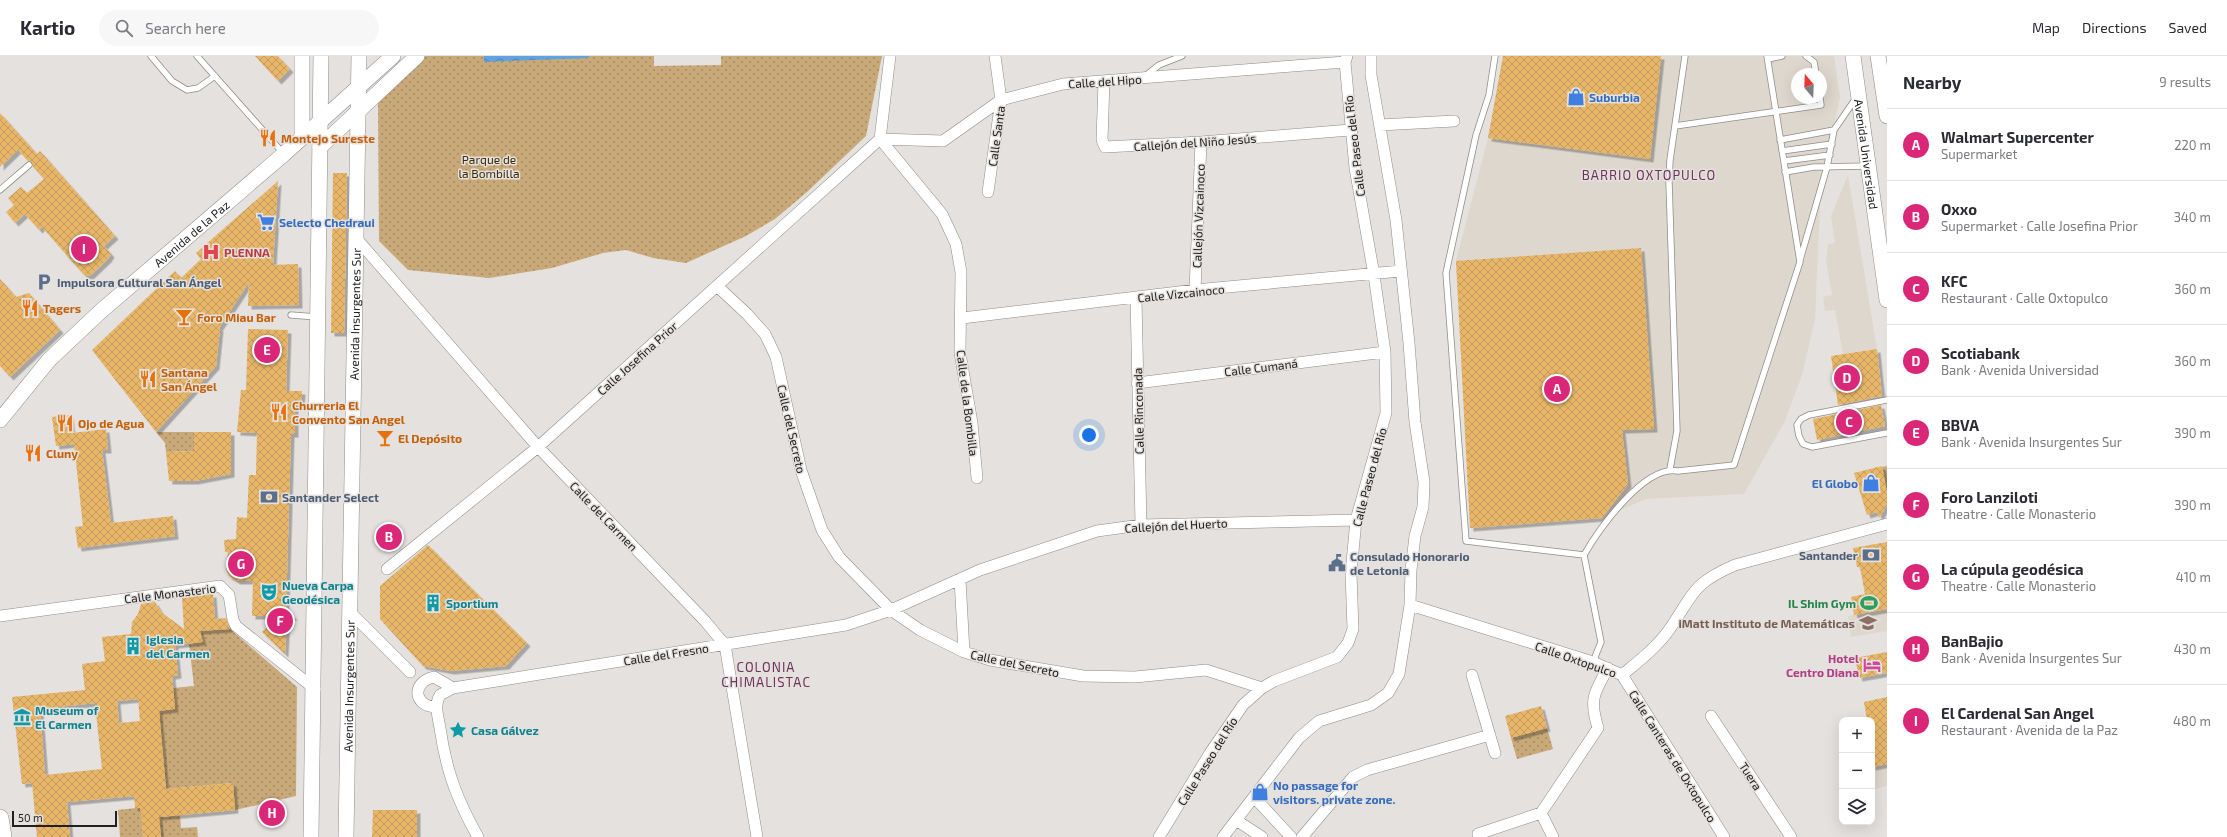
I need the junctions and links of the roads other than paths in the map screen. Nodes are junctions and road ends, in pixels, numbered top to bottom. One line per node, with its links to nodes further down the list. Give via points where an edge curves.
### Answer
1 (151, 56): 21 (lane, via 172,81 187,90 198,88)
2 (197, 56): 21 (lane)
3 (302, 56): 37 (main road)
4 (321, 56): 31 (main road)
5 (359, 56): 24 (main road, Avenida Insurgentes Sur)
6 (392, 56): 24 (main road, Avenida de la Paz)
7 (417, 56): 28 (main road)
8 (890, 56): 38 (street)
9 (995, 56): 26 (street, Calle Santa)
10 (1182, 56): 22 (lane, via 1159,65)
11 (1371, 56): 33 (street, via 1371,75)
12 (1495, 56): 75 (lane, via 1490,95 1476,135 1446,273 1466,541)
13 (1685, 56): 34 (lane)
14 (1782, 56): 18 (lane)
15 (1806, 56): 20 (lane, via 1814,62)
16 (1853, 56): 25 (main road, Avenida Universidad)
17 (1878, 56): 29 (main road, Avenida Universidad)
18 (1767, 57): 30 (lane)
19 (1346, 59): 22 (street, Calle del Hipo); 35 (street, Calle Paseo del Río)
20 (1815, 68)
21 (215, 76): 44 (lane)
22 (1142, 78): 23 (street, Calle del Hipo)
23 (1104, 82): 26 (street, Calle del Hipo, via 1063,84); 40 (street, Callejón del Niño Jesús, via 1102,140 1105,147)
24 (360, 85): 28 (main road, Avenida Insurgentes Sur); 31 (main road, Avenida de la Paz)
25 (1859, 94): 36 (lane); 48 (main road, Avenida Universidad)
26 (1001, 100): 38 (street, Calle del Hipo, via 942,141); 52 (street, Calle Santa)
27 (1821, 104): 30 (lane)
28 (359, 110): 42 (main road); 53 (main road, Avenida Insurgentes Sur)
29 (1887, 110)
30 (1776, 111): 34 (lane); 39 (lane)
31 (321, 118): 37 (main road, Avenida de la Paz); 42 (main road)
32 (1454, 120): 33 (street)
33 (1380, 125): 55 (street)
34 (1675, 126): 70 (lane, via 1668,182 1677,438)
35 (1350, 130): 40 (street, Callejón del Niño Jesús); 56 (street, Calle Paseo del Río)
36 (1834, 130): 39 (lane); 41 (lane)
37 (302, 137): 44 (main road, Avenida de la Paz)
38 (880, 138): 57 (street, Calle Josefina Prior); 63 (street, Calle de la Bombilla, via 942,214 951,232 961,272)
39 (1780, 140): 43 (lane)
40 (1201, 142): 58 (street, Callejón Vizcainoco)
41 (1832, 144): 43 (lane); 45 (lane)
42 (320, 147): 62 (main road)
43 (1782, 151): 46 (lane)
44 (284, 154): 67 (main road, Avenida de la Paz, via 101,311 49,360)
45 (1830, 155): 46 (lane); 49 (lane)
46 (1784, 161): 50 (lane)
47 (29, 164): 51 (lane)
48 (1868, 166): 49 (lane); 60 (main road, Avenida Universidad)
49 (1827, 167): 50 (lane); 54 (lane)
50 (1785, 172): 54 (lane)
51 (0, 190)
52 (988, 192)
53 (356, 238): 69 (street, Calle del Carmen); 80 (main road, Avenida Insurgentes Sur)
54 (1800, 262): 70 (lane, via 1734,465 1678,471)
55 (1402, 271): 56 (street, Calle Vizcainoco); 78 (street, via 1415,422 1424,482 1423,507 1415,536 1411,570)
56 (1374, 275): 58 (street, Calle Vizcainoco); 64 (street, Calle Paseo del Río)
57 (717, 286): 69 (street, Calle Josefina Prior); 79 (street, Calle del Secreto, via 765,334 776,357 801,470 822,530 839,557)
58 (1195, 290): 59 (street, Calle Vizcainoco)
59 (1136, 298): 63 (street, Calle Vizcainoco); 65 (street, Calle Rinconada)
60 (1887, 300)
61 (291, 315): 62 (lane)
62 (318, 317): 91 (main road)
63 (962, 318): 71 (street, Calle de la Bombilla, via 960,353 972,423)
64 (1385, 352): 65 (street, Calle Cumaná); 72 (street, Calle Paseo del Río, via 1386,413)
65 (1137, 383): 74 (street, Calle Rinconada)
66 (1887, 400): 68 (lane, via 1809,415 1801,419 1797,425 1803,444 1812,447)
67 (0, 419)
68 (1887, 433)
69 (538, 447): 76 (street, Calle Josefina Prior); 82 (street, Calle del Carmen)
70 (1670, 469): 75 (lane, via 1645,480 1598,530)
71 (977, 478)
72 (1356, 520): 74 (street, Callejón del Huerto); 90 (street, Calle Paseo del Río, via 1351,573 1353,630 1348,643 1337,657)
73 (1887, 524): 88 (street, Calle Oxtopulco, via 1735,566 1713,575 1696,588 1650,652)
74 (1141, 525): 77 (street, Callejón del Huerto, via 1096,531)
75 (1584, 555): 84 (lane, via 1601,642)
76 (387, 569)
77 (960, 579): 79 (street, Callejón del Huerto); 83 (street)
78 (1410, 606): 84 (street, Calle Oxtopulco); 96 (street, via 1398,674 1388,693 1371,705 1319,721 1298,738)
79 (891, 610): 82 (street, Calle del Fresno, via 846,625); 83 (street, Calle del Secreto, via 920,630)
80 (349, 611): 86 (street); 103 (main road, Avenida Insurgentes Sur)
81 (0, 616): 91 (street, Calle Monasterio, via 220,586 229,595 236,626)
82 (725, 645): 89 (street, Calle del Fresno); 105 (street)
83 (964, 652): 90 (street, Calle del Secreto, via 990,660 1083,676 1135,676 1206,670)
84 (1593, 662): 85 (street, Calle Oxtopulco)
85 (1608, 668): 88 (street, Calle Oxtopulco); 97 (street, via 1596,690 1592,706 1598,728)
86 (410, 672)
87 (1472, 675): 94 (street)
88 (1622, 675): 112 (street, Calle Canteras de Oxtopulco)
89 (453, 688): 92 (street, Calle del Fresno, via 440,695); 92 (street, via 434,677 420,684 420,699 425,705)
90 (1262, 688): 106 (street, Calle Paseo del Río, via 1243,705 1210,753)
91 (315, 689): 102 (main road)
92 (437, 707): 104 (street, via 445,761 464,812)
93 (1711, 716): 113 (street, Tuera)
94 (1490, 735): 95 (street); 110 (street, via 1367,770 1353,777)
95 (1495, 753)
96 (1254, 797): 99 (street); 109 (street)
97 (1541, 813): 100 (street); 111 (street)
98 (0, 818): 101 (main road)
99 (1236, 820): 107 (street); 108 (street)
100 (1478, 834)
101 (3, 837)
102 (311, 837)
103 (346, 837)
104 (478, 837)
105 (757, 837)
106 (1159, 837)
107 (1223, 837)
108 (1262, 837)
109 (1291, 837)
110 (1302, 837)
111 (1553, 837)
112 (1724, 837)
113 (1791, 837)

